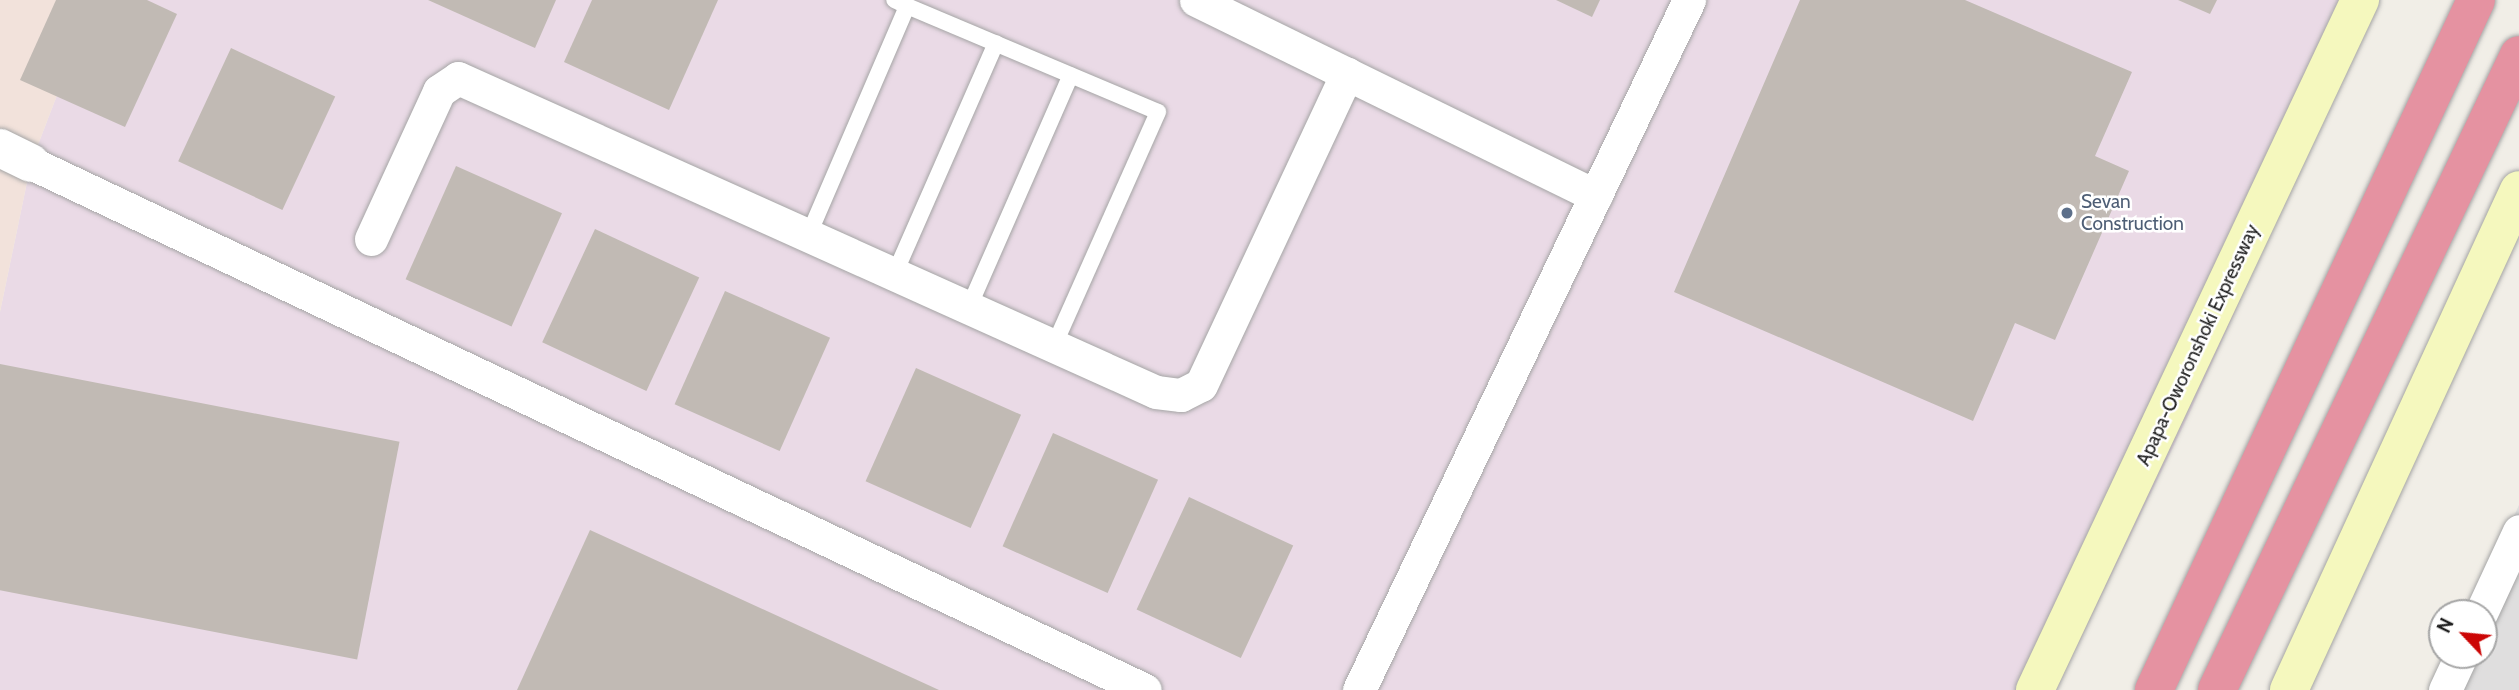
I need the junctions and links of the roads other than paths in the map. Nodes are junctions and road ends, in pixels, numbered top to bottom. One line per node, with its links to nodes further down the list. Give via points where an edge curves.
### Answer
1 (1196, 0): 8 (street)
2 (1689, 0): 12 (street)
3 (2360, 0): 23 (main road, Apapa-Oworonshoki Expressway)
4 (2476, 0): 24 (highway)
5 (901, 3): 6 (lane); 13 (lane)
6 (996, 43): 9 (lane); 15 (lane)
7 (2519, 55): 25 (highway)
8 (1347, 74): 12 (street); 17 (street, via 1201,385 1181,396 1156,392)
9 (1071, 75): 16 (lane); 17 (lane, via 1158,112)
10 (15, 155): 21 (street)
11 (2519, 190): 26 (main road)
12 (1596, 196): 22 (street)
13 (809, 234): 14 (street, via 458,78 439,91); 15 (street)
14 (371, 239)
15 (895, 273): 16 (street)
16 (969, 307): 17 (street)
17 (1054, 346)
18 (2519, 531): 19 (street)
19 (2487, 599)
20 (2455, 669): 27 (street)
21 (1145, 690)
22 (1359, 690)
23 (2035, 690)
24 (2154, 690)
25 (2217, 690)
26 (2289, 690)
27 (2445, 690)

